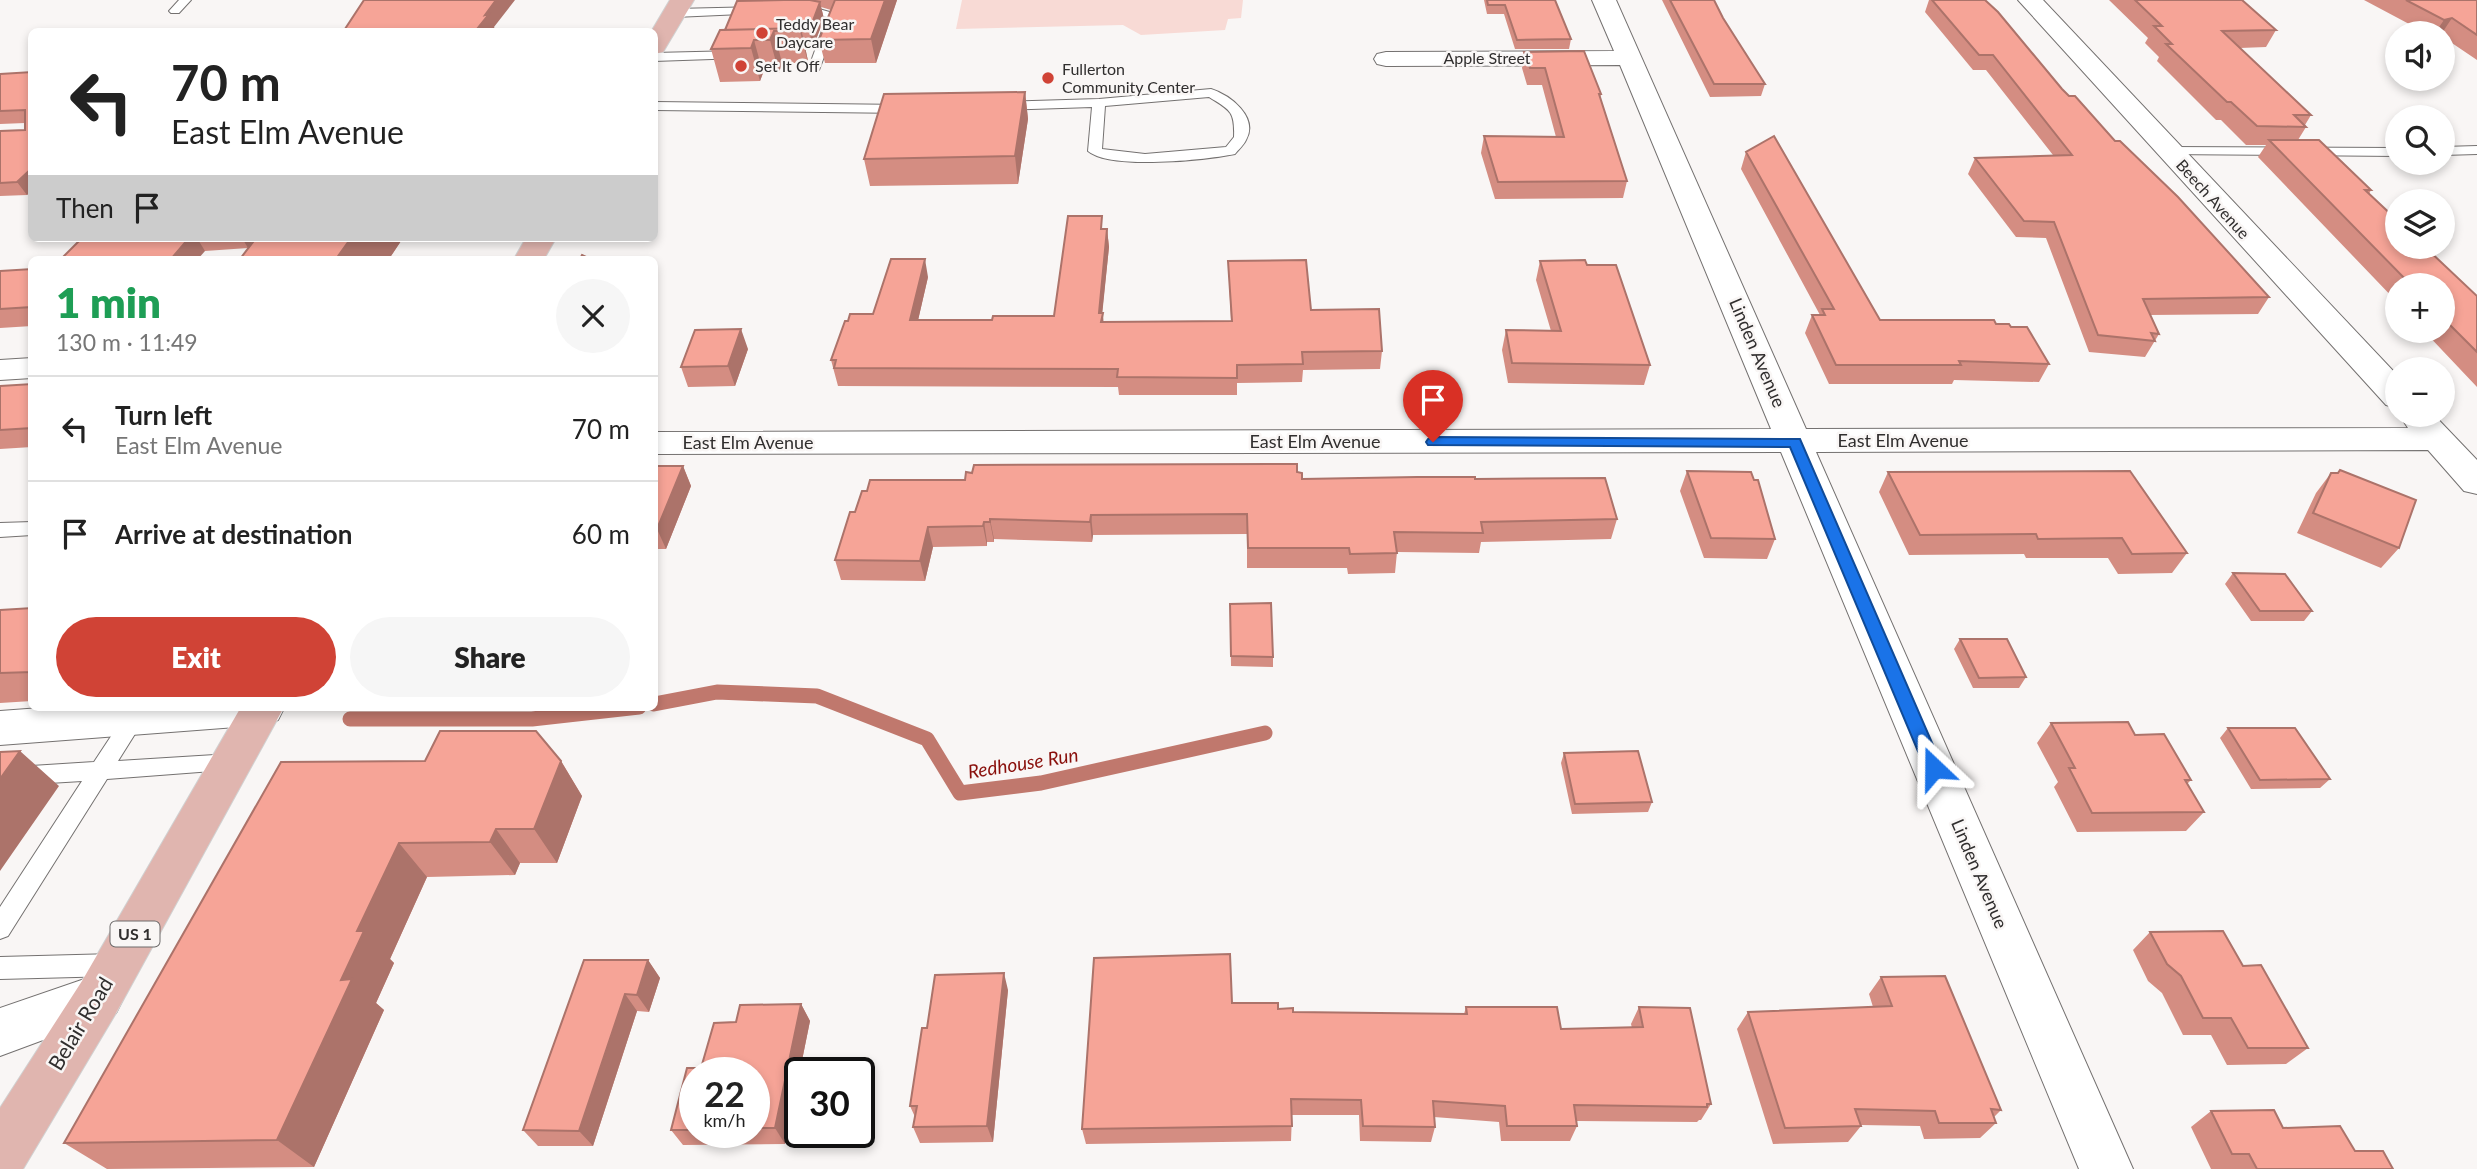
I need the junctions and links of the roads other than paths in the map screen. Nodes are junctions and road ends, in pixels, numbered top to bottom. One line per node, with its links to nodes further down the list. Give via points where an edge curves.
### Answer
1 (185, 0): 6 (lane)
2 (1604, 0): 13 (street, Linden Avenue)
3 (2030, 0): 19 (street, Beech Avenue)
4 (679, 6): 7 (lane); 8 (main road)
5 (784, 10): 9 (lane, via 834,15 817,61)
6 (175, 11)
7 (771, 11)
8 (658, 40)
9 (806, 54)
10 (751, 55): 11 (lane)
11 (658, 57)
12 (1386, 58): 13 (street, Apple Street)
13 (1630, 58): 26 (street, Linden Avenue)
14 (1099, 103): 14 (lane, via 1095,151 1110,156 1230,151 1241,138 1241,120 1235,108 1211,93); 16 (lane)
15 (658, 106): 17 (lane)
16 (990, 106)
17 (922, 108)
18 (2477, 150): 20 (lane)
19 (2169, 151): 21 (lane); 24 (street, Beech Avenue)
20 (2455, 151)
21 (2385, 152)
22 (28, 368): 23 (street)
23 (0, 370)
24 (2385, 383)
25 (2426, 427): 26 (street, East Elm Avenue); 28 (street)
26 (1795, 442): 27 (street, East Elm Avenue); 43 (street, Linden Avenue)
27 (658, 443)
28 (2477, 482)
29 (28, 528): 30 (lane)
30 (0, 530)
31 (216, 711): 33 (street)
32 (261, 711): 35 (main road, Belair Road / US 1)
33 (134, 718): 34 (street); 36 (lane)
34 (0, 728)
35 (231, 763): 36 (lane); 40 (main road, Belair Road / US 1)
36 (100, 771): 37 (lane); 38 (lane)
37 (0, 777)
38 (0, 928)
39 (0, 968): 40 (lane)
40 (108, 981): 41 (street); 42 (main road, Belair Road / US 1)
41 (0, 1032)
42 (0, 1156)
43 (2106, 1169)

